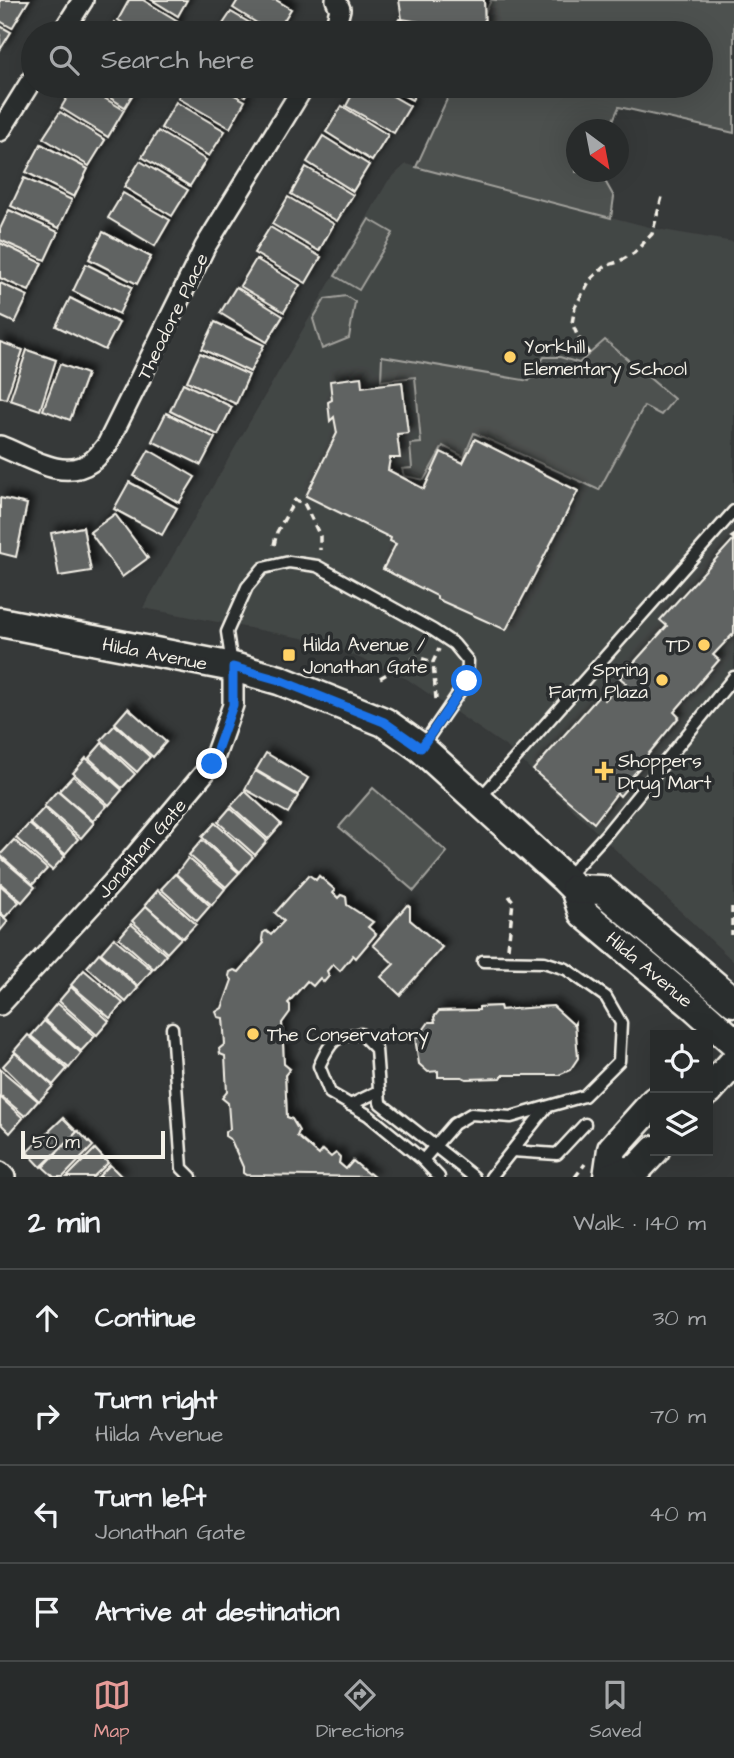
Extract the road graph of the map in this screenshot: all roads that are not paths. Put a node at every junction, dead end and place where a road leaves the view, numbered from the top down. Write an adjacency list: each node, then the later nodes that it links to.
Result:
1 (83, 0): 3 (street)
2 (336, 0): 4 (street)
3 (70, 21)
4 (337, 21)
5 (21, 97): 7 (street)
6 (297, 98): 8 (street, Theodore Place)
7 (0, 131)
8 (0, 446)
9 (734, 511): 14 (lane)
10 (0, 622): 11 (street, Hilda Avenue)
11 (233, 667): 13 (street, Hilda Avenue); 13 (lane); 18 (street, Jonathan Gate)
12 (734, 677): 15 (lane)
13 (421, 748): 14 (street, Hilda Avenue)
14 (478, 800): 15 (street, Hilda Avenue)
15 (570, 884): 17 (street, Hilda Avenue); 20 (street, Hilda Avenue)
16 (483, 961): 26 (lane)
17 (734, 1002)
18 (0, 1005)
19 (172, 1028): 34 (lane)
20 (723, 1030)
21 (734, 1062): 22 (street)
22 (713, 1085)
23 (379, 1091): 24 (lane); 24 (lane); 28 (lane)
24 (350, 1105): 31 (lane)
25 (650, 1107): 38 (street)
26 (546, 1108): 28 (lane); 29 (lane)
27 (585, 1124): 29 (lane)
28 (435, 1146): 31 (lane); 36 (lane)
29 (512, 1151): 37 (lane)
30 (650, 1155): 38 (street)
31 (423, 1160): 35 (lane)
32 (0, 1172): 33 (street)
33 (5, 1177)
34 (191, 1177)
35 (439, 1177)
36 (474, 1177)
37 (491, 1177)
38 (610, 1177)

